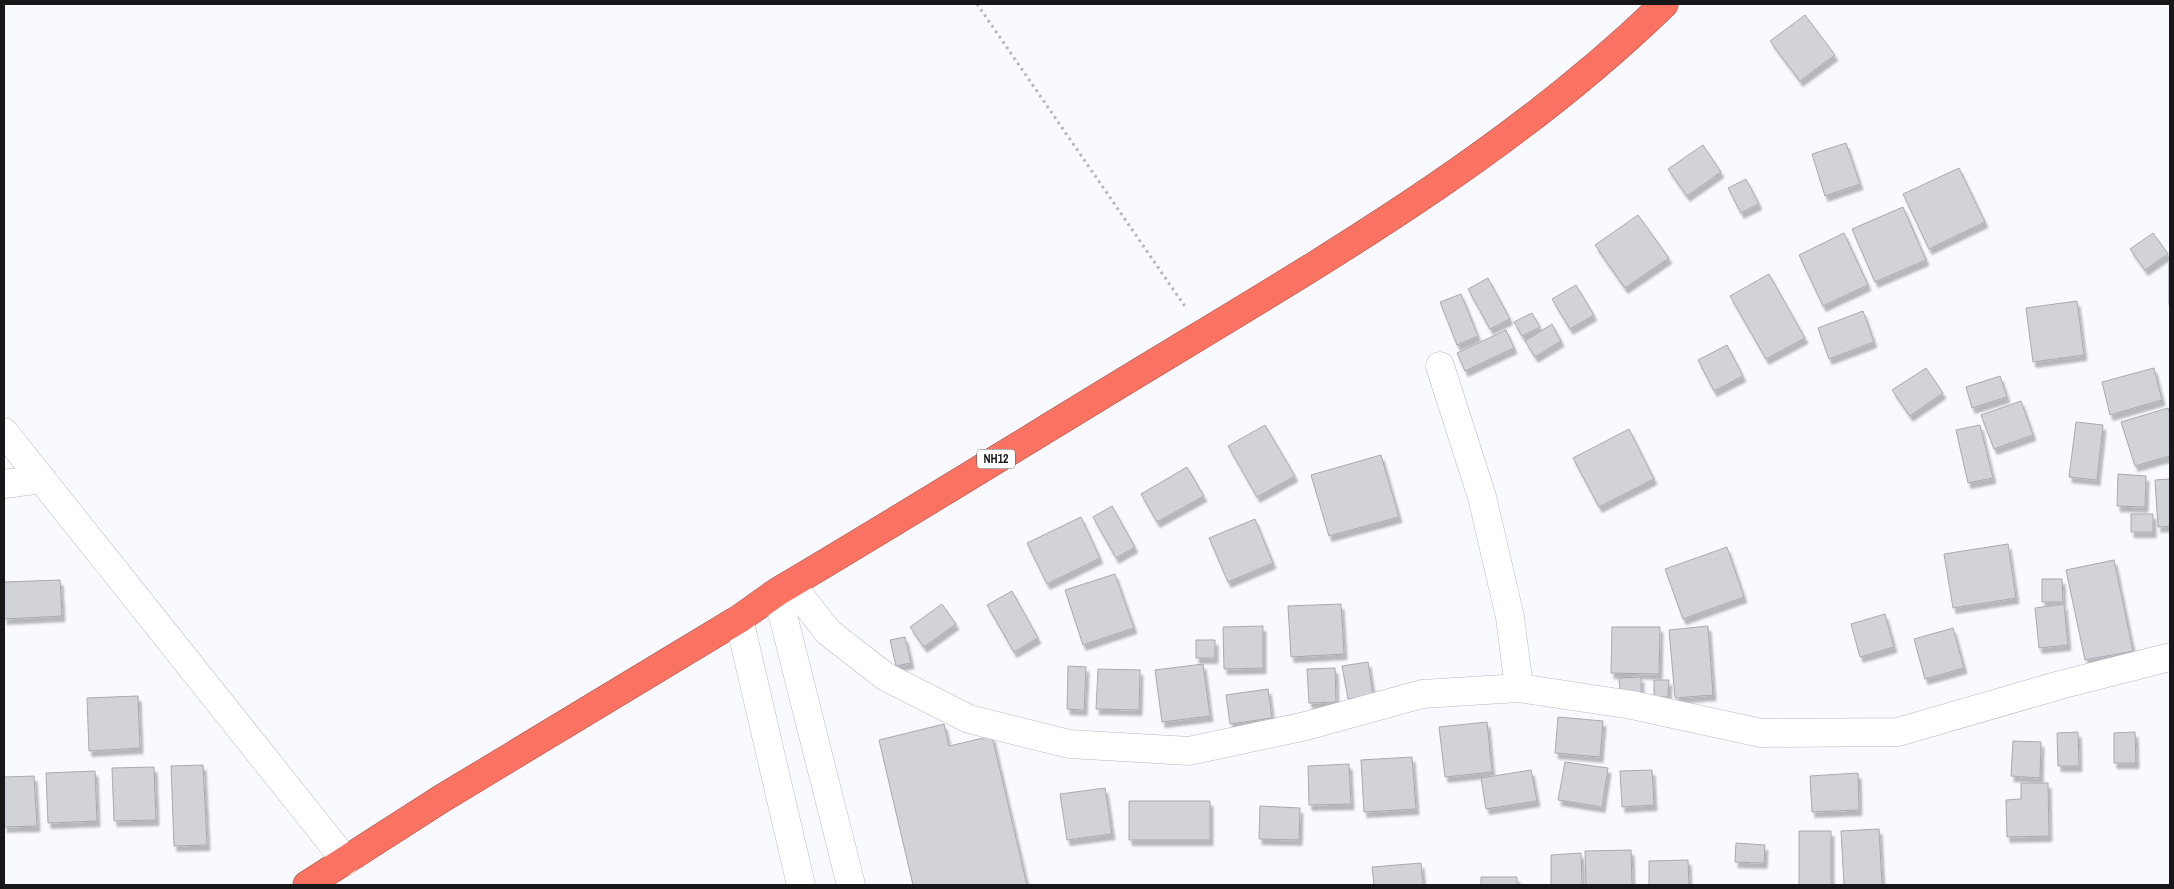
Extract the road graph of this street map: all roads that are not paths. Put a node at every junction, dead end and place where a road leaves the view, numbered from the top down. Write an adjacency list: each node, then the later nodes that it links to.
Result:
1 (1664, 4): 6 (highway, NH12)
2 (1440, 366): 9 (street)
3 (4, 432): 4 (street)
4 (42, 479): 5 (street); 10 (street)
5 (4, 484)
6 (784, 588): 7 (highway, NH12); 9 (street); 13 (street)
7 (739, 618): 10 (highway, NH12); 12 (street)
8 (2170, 657): 9 (street)
9 (1519, 688)
10 (346, 861): 11 (highway, NH12)
11 (307, 885)
12 (801, 885)
13 (851, 885)

